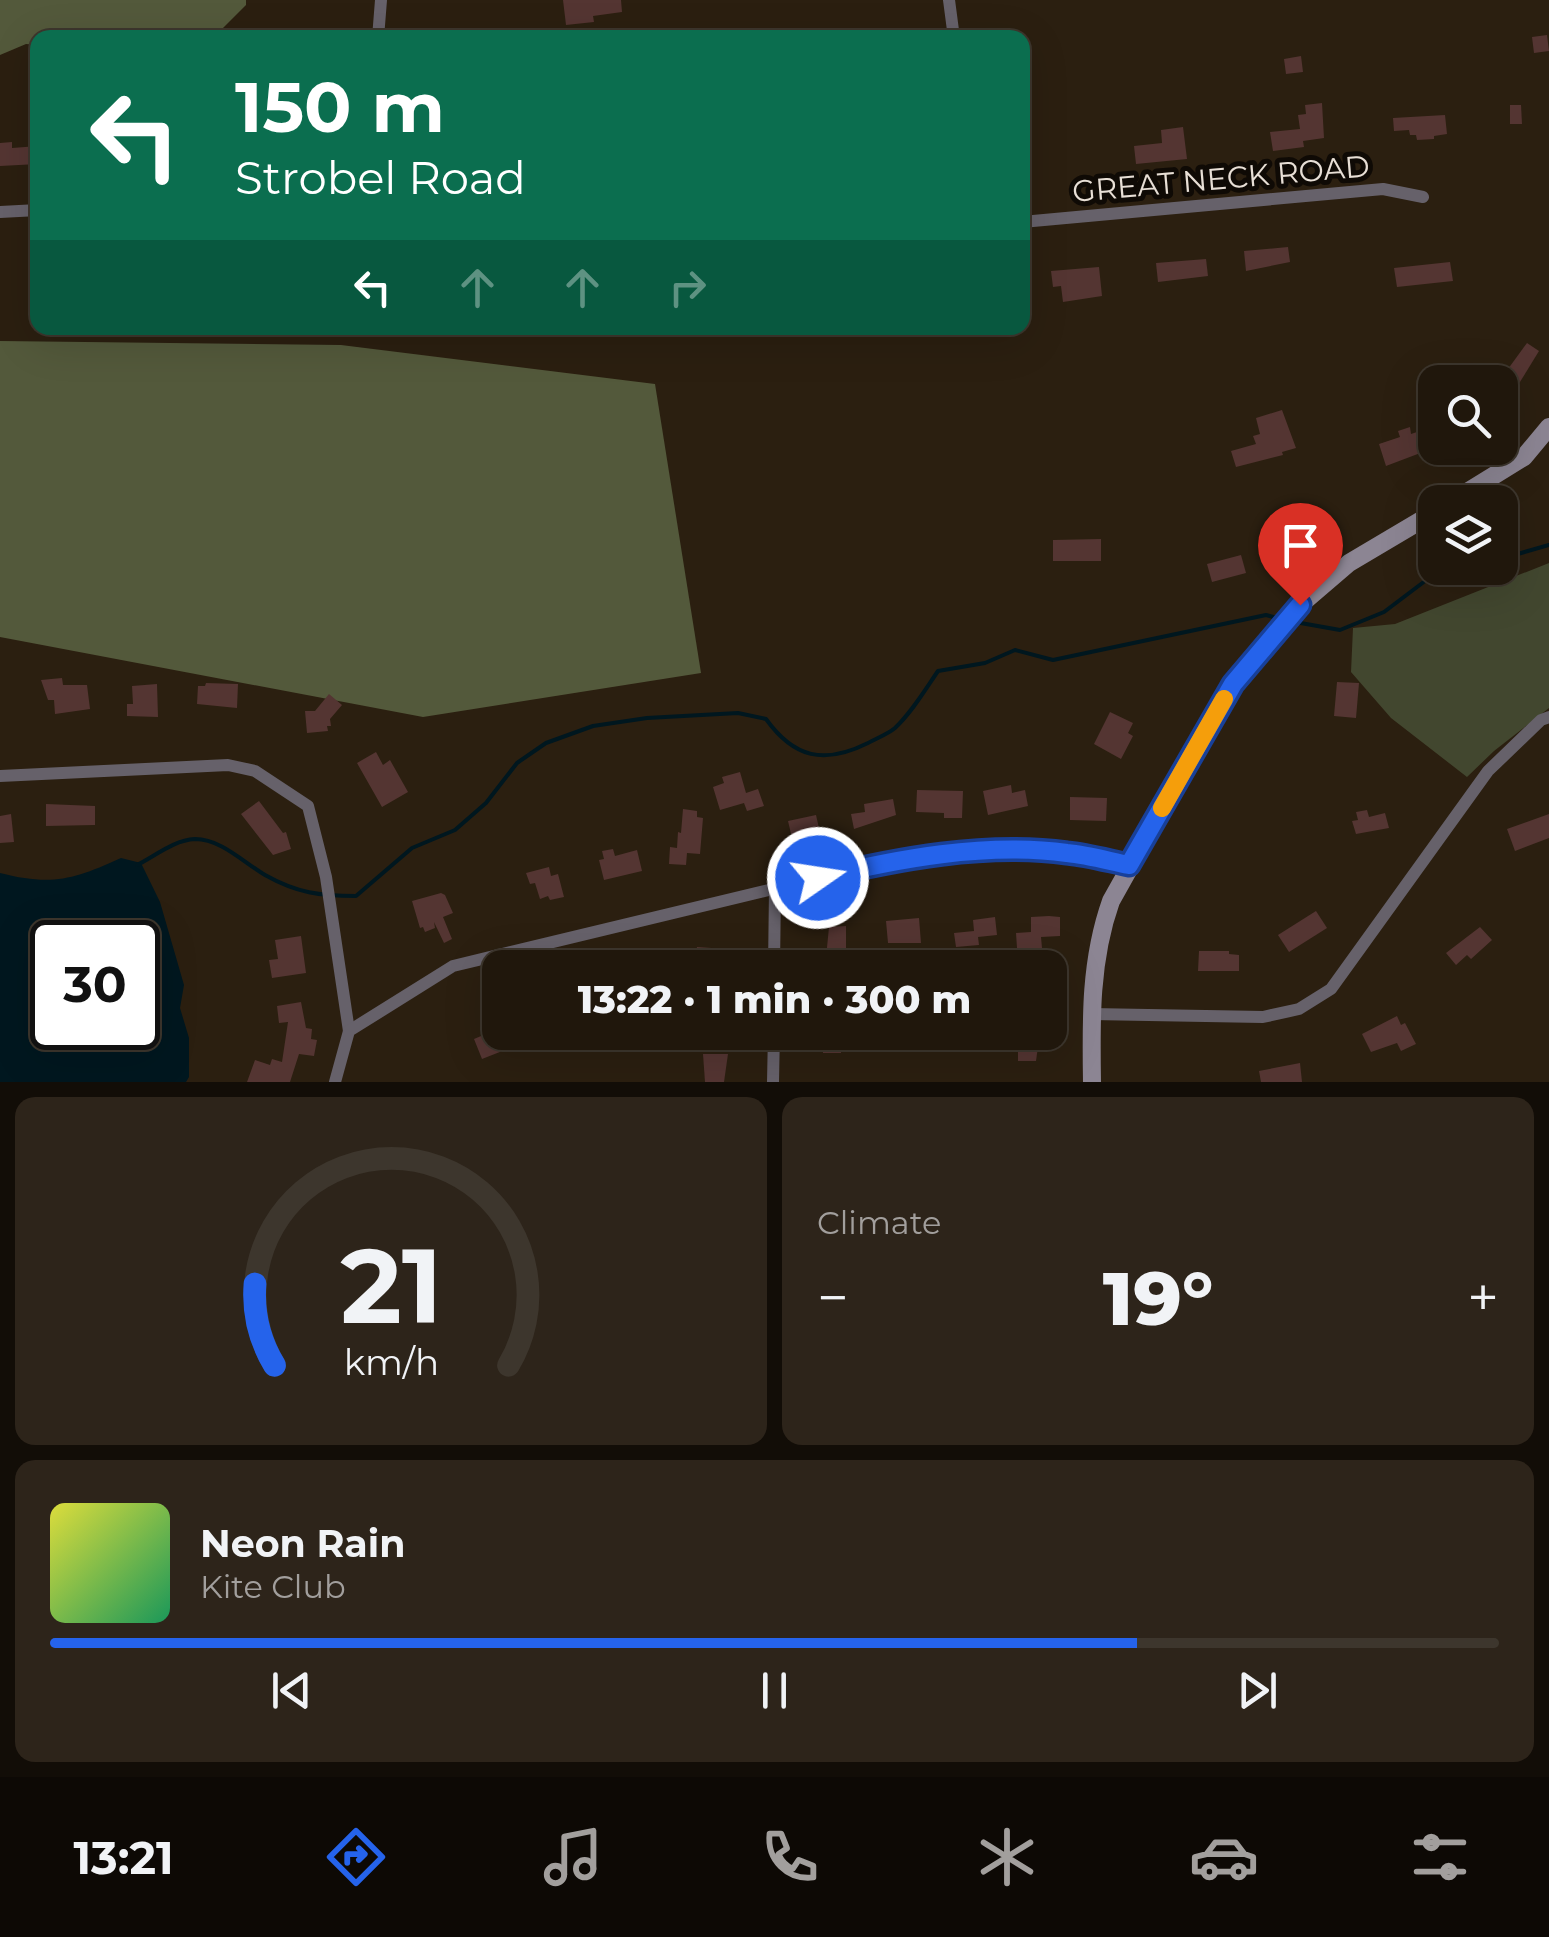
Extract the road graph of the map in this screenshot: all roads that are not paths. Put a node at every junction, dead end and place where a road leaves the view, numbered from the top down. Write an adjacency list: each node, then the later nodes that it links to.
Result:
1 (381, 0): 3 (street)
2 (950, 0): 4 (street)
3 (379, 30)
4 (953, 30)
5 (1423, 197): 8 (street, GREAT NECK ROAD)
6 (30, 210): 7 (street)
7 (0, 212)
8 (1030, 221)
9 (1549, 427): 10 (street)
10 (1479, 485)
11 (1418, 522): 14 (street)
12 (1549, 717): 17 (street)
13 (0, 776): 18 (street)
14 (1129, 865): 15 (street); 17 (street)
15 (774, 888): 16 (street); 18 (street)
16 (774, 950)
17 (1091, 1014): 22 (street)
18 (348, 1030): 20 (street)
19 (774, 1050): 21 (street)
20 (336, 1082)
21 (773, 1082)
22 (1092, 1082)

